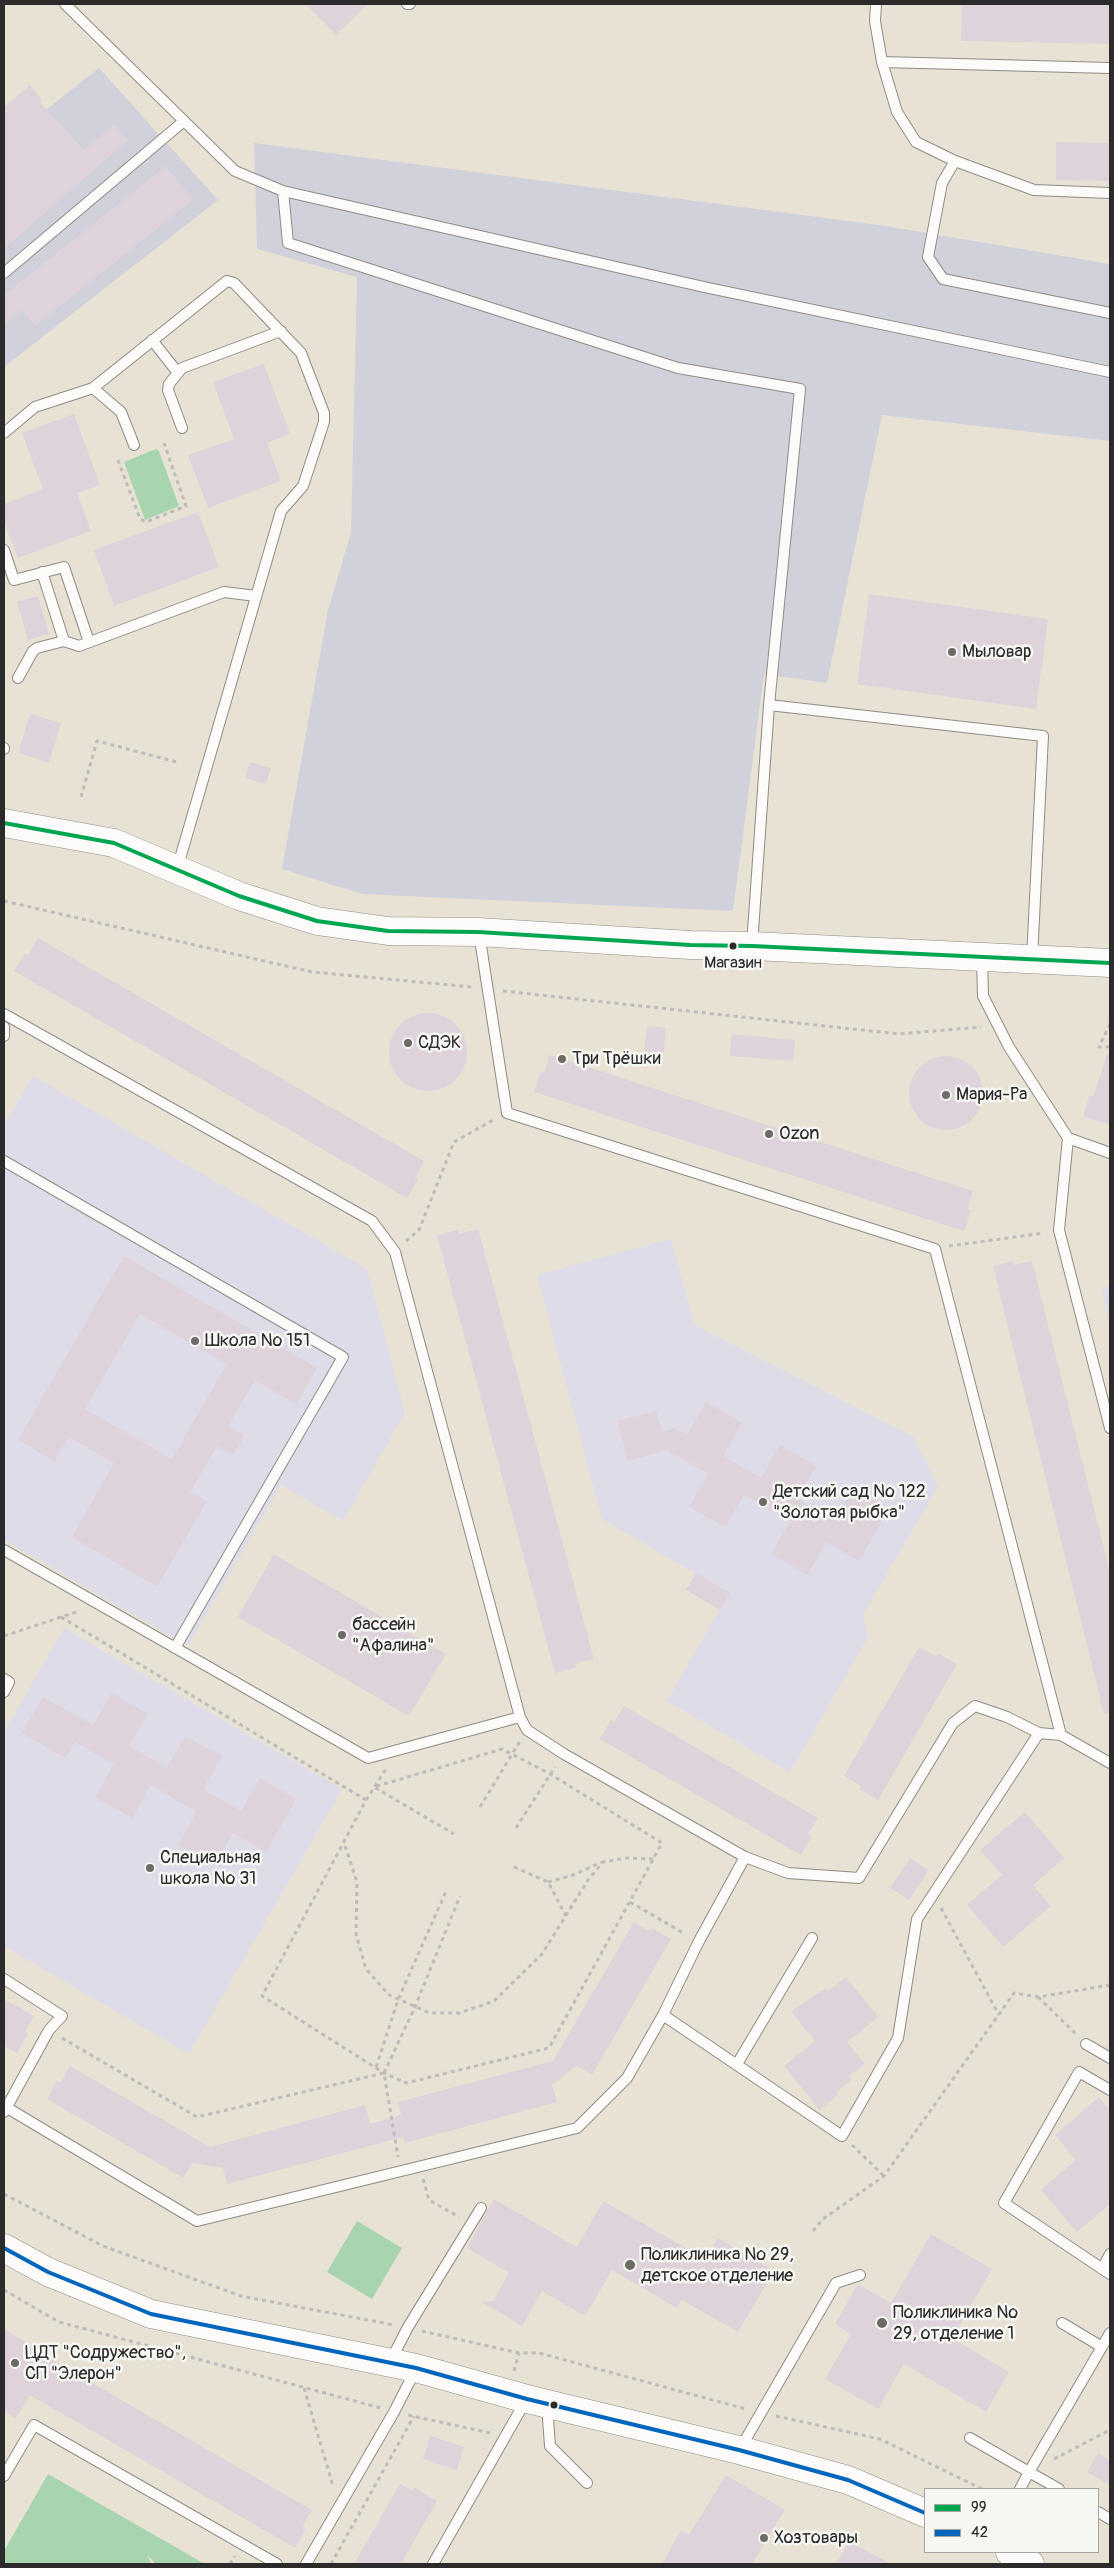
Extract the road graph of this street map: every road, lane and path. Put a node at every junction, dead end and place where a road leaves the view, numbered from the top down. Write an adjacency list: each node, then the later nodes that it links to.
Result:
1 (65, 4): 5 (lane)
2 (876, 4): 3 (lane)
3 (882, 62): 4 (lane); 6 (lane)
4 (1110, 68)
5 (184, 121): 7 (lane); 9 (lane)
6 (955, 161): 8 (lane); 10 (lane)
7 (283, 190): 13 (lane); 27 (lane)
8 (1110, 193)
9 (4, 272)
10 (1110, 313)
11 (280, 331): 12 (lane); 14 (lane); 23 (lane)
12 (152, 340): 14 (lane); 15 (lane)
13 (1110, 372)
14 (178, 373): 16 (lane)
15 (92, 388): 17 (lane); 19 (lane)
16 (182, 428)
17 (4, 433)
18 (164, 443): 20 (path)
19 (134, 445)
20 (118, 460)
21 (4, 550): 22 (lane)
22 (42, 572): 24 (lane); 25 (lane)
23 (256, 596): 25 (lane); 31 (lane)
24 (64, 641): 25 (lane); 26 (lane)
25 (90, 642)
26 (18, 678)
27 (769, 705): 33 (lane); 35 (lane)
28 (176, 762): 29 (path)
29 (81, 797)
30 (4, 822): 31 (main road)
31 (177, 870): 32 (main road)
32 (478, 932): 33 (main road); 42 (lane)
33 (752, 946): 34 (main road)
34 (982, 958): 35 (main road); 43 (lane)
35 (1032, 960): 36 (main road)
36 (1110, 963)
37 (4, 1014): 48 (lane)
38 (1110, 1024): 41 (path)
39 (4, 1027): 40 (lane)
40 (4, 1036)
41 (1110, 1047)
42 (507, 1113): 47 (lane); 48 (path)
43 (1068, 1138): 44 (lane); 46 (lane)
44 (1110, 1153)
45 (4, 1161): 54 (lane)
46 (1059, 1230): 47 (path); 49 (lane)
47 (935, 1248): 60 (lane)
48 (394, 1252): 57 (lane)
49 (1110, 1428)
50 (4, 1550): 51 (lane)
51 (98, 1604): 52 (path); 54 (lane)
52 (61, 1617): 53 (path); 67 (path)
53 (4, 1636)
54 (175, 1648): 61 (lane)
55 (4, 1679): 56 (lane)
56 (4, 1692)
57 (520, 1717): 58 (lane); 61 (lane)
58 (527, 1730): 62 (path); 63 (lane)
59 (1039, 1733): 60 (lane); 72 (lane); 78 (lane)
60 (1061, 1735): 64 (lane)
61 (400, 1750): 66 (path)
62 (512, 1753): 65 (path); 66 (path); 68 (path)
63 (564, 1754): 65 (path); 72 (lane)
64 (1110, 1763)
65 (550, 1774): 69 (path); 73 (path)
66 (374, 1787): 67 (path); 70 (path)
67 (366, 1800): 71 (path)
68 (480, 1807)
69 (516, 1828)
70 (454, 1834)
71 (344, 1845): 87 (path); 95 (path)
72 (745, 1857): 83 (lane)
73 (652, 1859): 74 (path); 80 (path)
74 (603, 1862): 76 (path); 81 (path)
75 (514, 1867): 76 (path)
76 (548, 1882): 81 (path)
77 (447, 1889): 87 (path)
78 (934, 1893): 90 (path); 99 (lane)
79 (460, 1896): 88 (path)
80 (630, 1902): 83 (path); 96 (path)
81 (566, 1916): 88 (path)
82 (812, 1938): 94 (lane)
83 (699, 1942): 89 (lane)
84 (4, 1979): 91 (lane)
85 (1110, 1985): 86 (path)
86 (1038, 1997): 90 (path); 92 (path)
87 (398, 2000): 88 (path); 95 (path)
88 (415, 2007): 96 (path)
89 (663, 2015): 94 (lane); 100 (lane)
90 (999, 2015): 102 (path)
91 (49, 2030): 96 (path); 98 (lane)
92 (1086, 2044): 93 (lane)
93 (1110, 2058)
94 (738, 2064): 99 (lane)
95 (376, 2067): 96 (path)
96 (384, 2073): 101 (path)
97 (1110, 2090): 109 (lane)
98 (5, 2109): 101 (lane)
99 (842, 2136): 102 (path)
100 (419, 2167): 101 (lane); 105 (path)
101 (400, 2170)
102 (884, 2176): 106 (path)
103 (4, 2194): 113 (path)
104 (481, 2208): 105 (lane)
105 (471, 2224): 113 (lane)
106 (813, 2231)
107 (4, 2248): 116 (main road)
108 (1110, 2254): 109 (lane)
109 (1106, 2272)
110 (860, 2275): 121 (lane)
111 (4, 2290): 118 (path)
112 (1062, 2323): 115 (lane)
113 (408, 2327): 116 (lane); 121 (path)
114 (1110, 2333): 115 (lane)
115 (1102, 2347): 127 (lane)
116 (390, 2362): 117 (main road)
117 (416, 2368): 119 (main road); 120 (lane)
118 (304, 2388): 120 (path); 133 (path)
119 (537, 2401): 124 (lane); 126 (main road); 129 (lane)
120 (394, 2412): 122 (path); 133 (lane)
121 (761, 2412): 126 (lane); 130 (path)
122 (414, 2416): 124 (path); 140 (path)
123 (1110, 2430): 127 (path)
124 (506, 2436): 141 (lane)
125 (970, 2438): 127 (lane)
126 (739, 2450): 134 (main road)
127 (1030, 2472): 131 (lane); 132 (lane)
128 (4, 2476): 138 (lane)
129 (587, 2484)
130 (980, 2488)
131 (1021, 2488)
132 (1056, 2488)
133 (339, 2506): 139 (lane)
134 (924, 2513)
135 (1099, 2513): 136 (lane)
136 (1110, 2519)
137 (1012, 2553): 142 (main road)
138 (277, 2564)
139 (306, 2564)
140 (331, 2564)
141 (433, 2564)
142 (1030, 2564)

